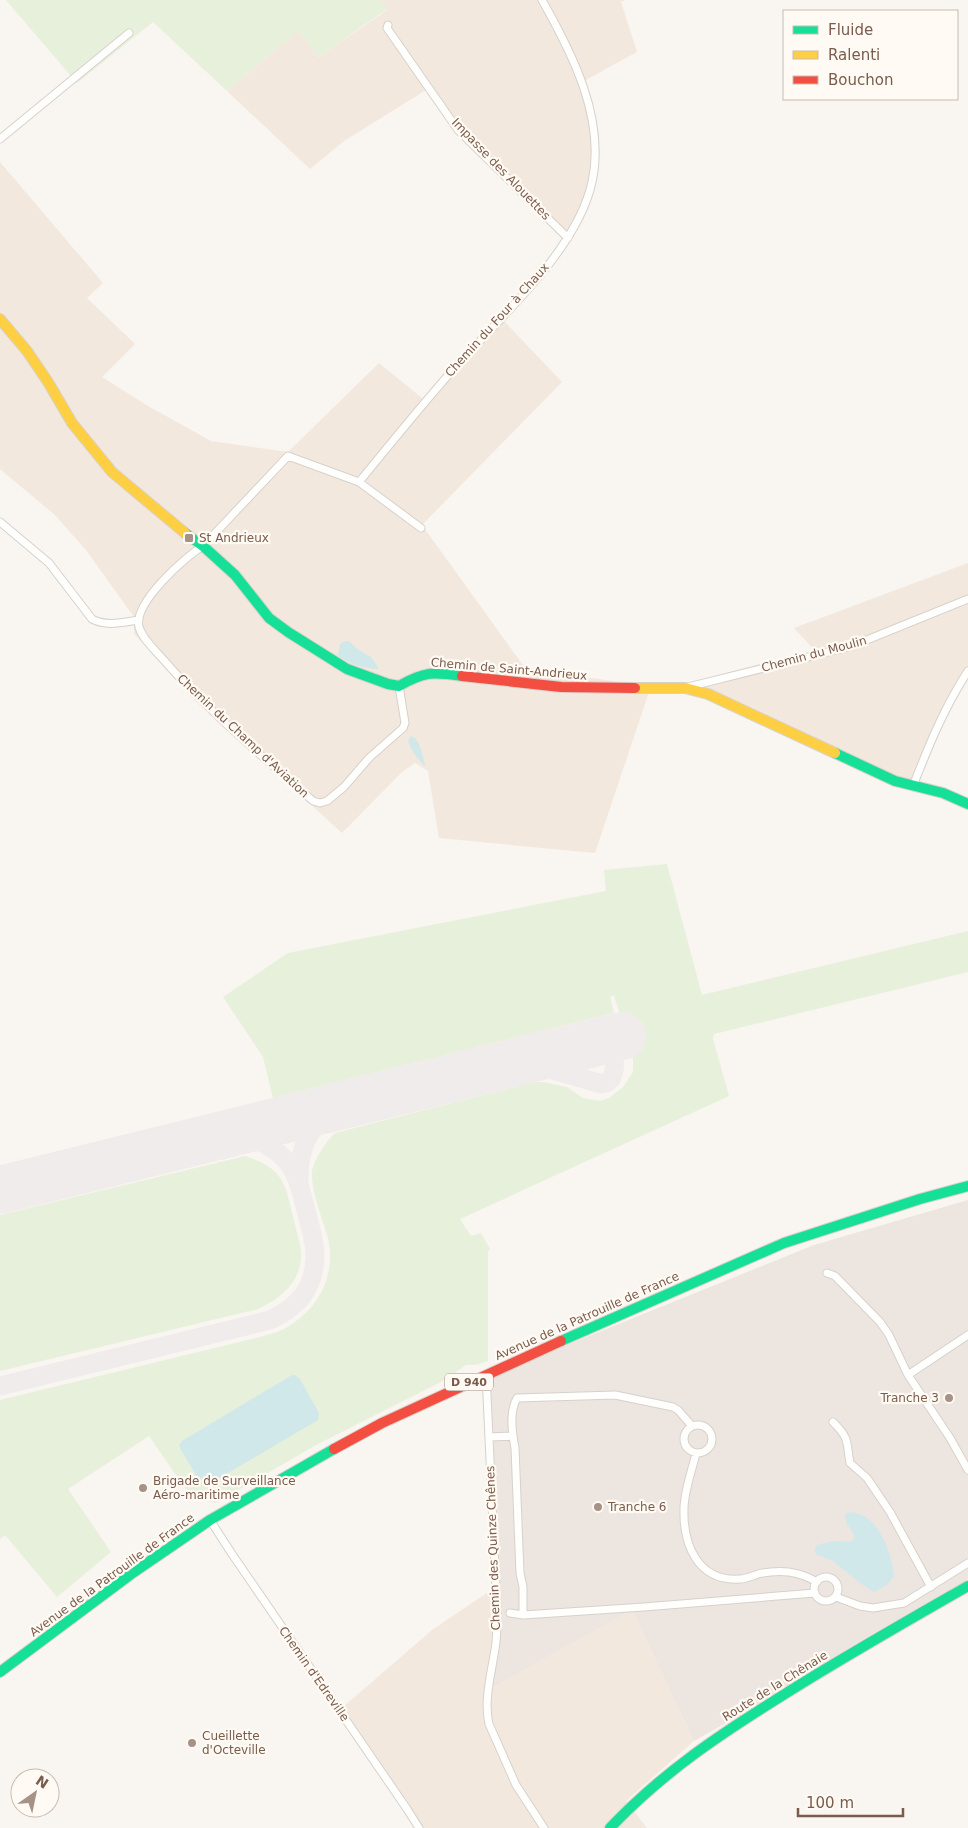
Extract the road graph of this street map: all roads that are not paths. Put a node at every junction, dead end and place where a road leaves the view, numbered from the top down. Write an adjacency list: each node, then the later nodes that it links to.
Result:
1 (542, 0): 5 (street, Chemin du Four à Chaux)
2 (388, 24): 5 (street, Impasse des Alouettes)
3 (129, 33): 4 (street)
4 (0, 139)
5 (568, 238): 7 (street, Chemin du Four à Chaux)
6 (0, 320): 10 (street)
7 (359, 482): 9 (street); 10 (street)
8 (0, 522): 12 (street)
9 (421, 528)
10 (203, 546): 12 (street); 14 (street)
11 (968, 599): 15 (street, Chemin du Moulin)
12 (138, 620): 14 (street, Chemin du Champ d'Aviation)
13 (968, 671): 16 (street)
14 (399, 686): 15 (street, Chemin de Saint-Andrieux)
15 (685, 688): 16 (street, Chemin de Saint-Andrieux)
16 (913, 786): 17 (street, Chemin de Saint-Andrieux)
17 (968, 804)
18 (968, 1186): 21 (street, Avenue de la Patrouille de France / D 940)
19 (827, 1273): 22 (street)
20 (968, 1335): 22 (street)
21 (486, 1374): 26 (street, Chemin des Quinze Chênes); 29 (street, Avenue de la Patrouille de France / D 940)
22 (908, 1376): 28 (street)
23 (833, 1422): 33 (street)
24 (692, 1426): 25 (street); 27 (street); 27 (street)
25 (513, 1436): 26 (street); 37 (street)
26 (489, 1437): 40 (street, Chemin des Quinze Chênes)
27 (696, 1453): 31 (street)
28 (968, 1470)
29 (210, 1520): 38 (street, Avenue de la Patrouille de France / D 940); 39 (street, Chemin d'Edreville)
30 (968, 1563): 33 (street)
31 (817, 1582): 34 (street); 35 (street)
32 (968, 1586): 41 (street, Route de la Chênaie)
33 (930, 1587): 35 (street)
34 (815, 1593): 35 (street); 37 (street)
35 (836, 1597)
36 (510, 1613): 37 (street)
37 (523, 1615)
38 (0, 1672)
39 (419, 1828)
40 (544, 1828)
41 (610, 1828)

